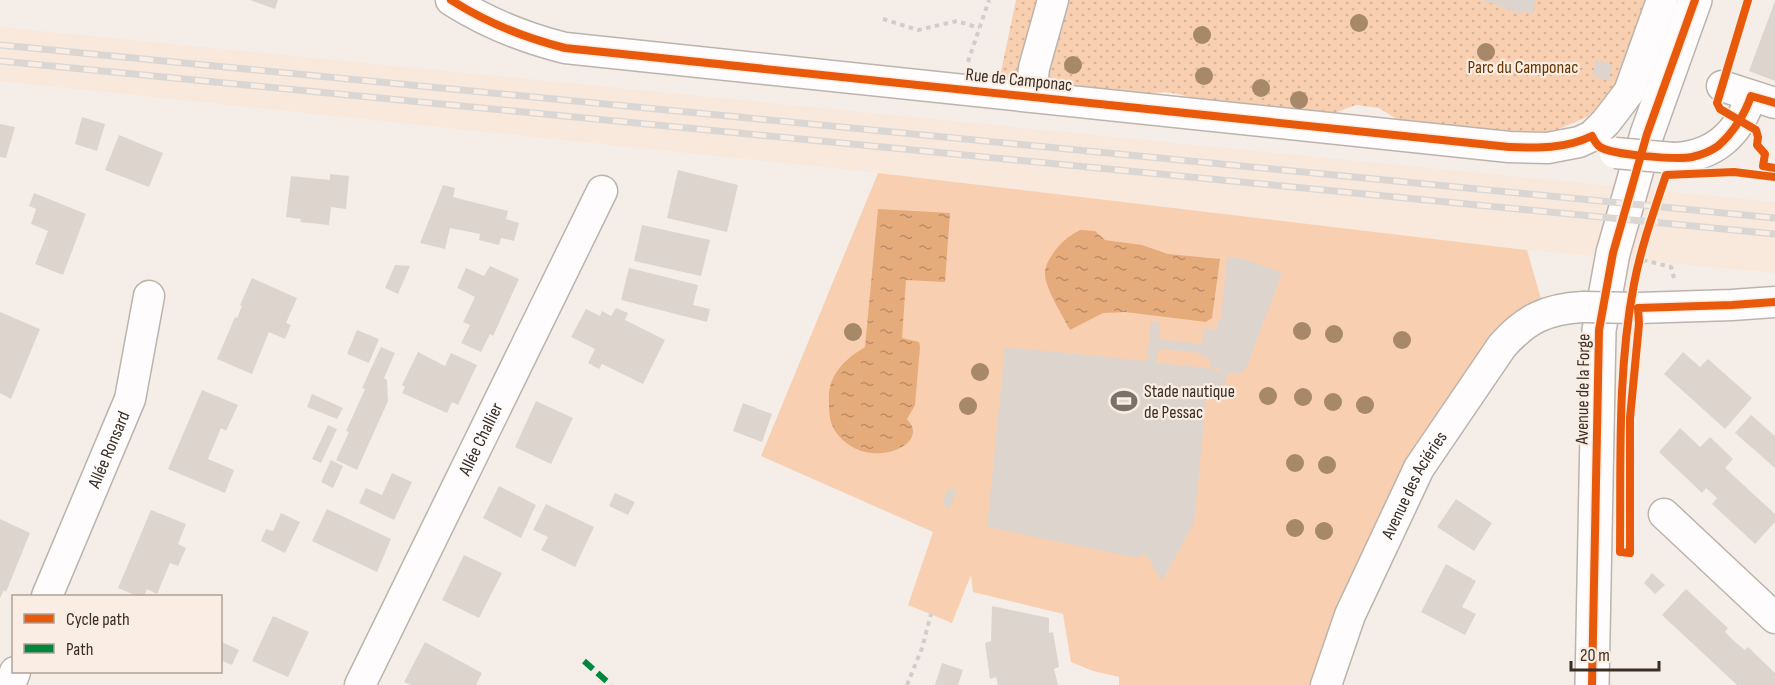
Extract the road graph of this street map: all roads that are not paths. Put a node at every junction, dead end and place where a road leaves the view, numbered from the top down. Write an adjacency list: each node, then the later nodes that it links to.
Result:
1 (451, 0): 6 (street, Rue de Camponac)
2 (1053, 0): 6 (street)
3 (1662, 0): 8 (street)
4 (1695, 0): 17 (main road, Avenue de la Forge)
5 (1722, 86): 7 (street)
6 (1031, 96): 8 (street, Rue de Camponac)
7 (1763, 99): 8 (street, bridge)
8 (1603, 144)
9 (602, 191): 15 (street, Allée Challier)
10 (150, 296): 13 (street, Allée Ronsard)
11 (1775, 302): 16 (street, Avenue des Aciéries, bridge)
12 (1664, 514): 14 (street)
13 (48, 595)
14 (1775, 618)
15 (360, 685)
16 (1326, 685)
17 (1592, 685)

